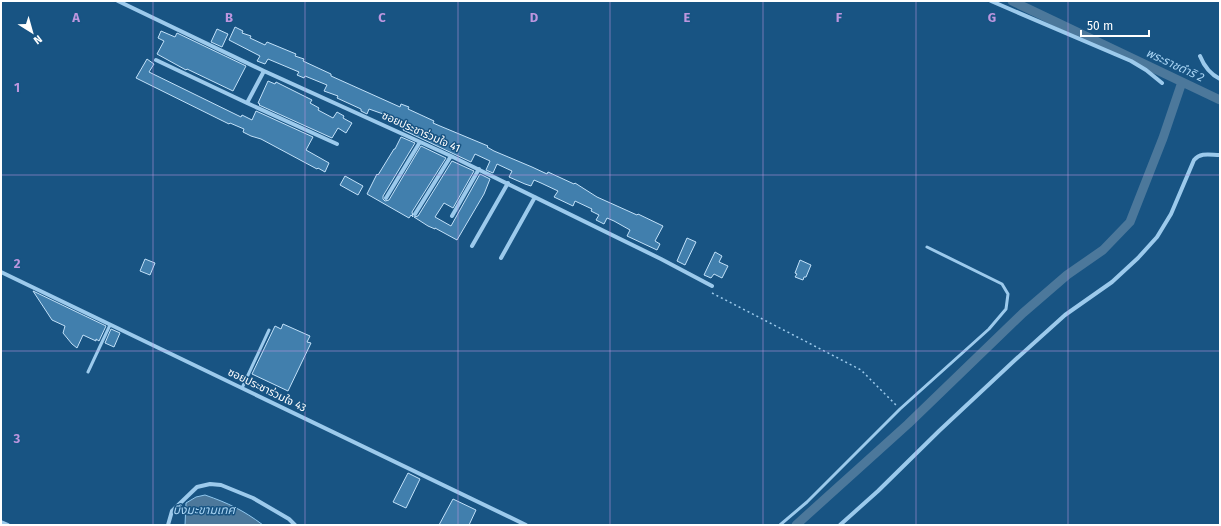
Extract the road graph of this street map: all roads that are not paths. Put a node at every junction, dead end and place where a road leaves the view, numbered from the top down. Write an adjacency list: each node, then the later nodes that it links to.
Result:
1 (118, 1): 5 (street, ซอยประชาร่วมใจ 41)
2 (991, 1): 7 (street)
3 (1200, 56): 6 (street)
4 (156, 60): 8 (street)
5 (264, 71): 8 (street); 9 (street, ซอยประชาร่วมใจ 41)
6 (1220, 79)
7 (1162, 83)
8 (247, 103): 10 (street)
9 (420, 142): 11 (street, ซอยประชาร่วมใจ 41); 16 (street)
10 (337, 144)
11 (452, 156): 13 (street, ซอยประชาร่วมใจ 41); 17 (street)
12 (1220, 156): 34 (street)
13 (479, 169): 14 (street, ซอยประชาร่วมใจ 41); 18 (street)
14 (508, 184): 15 (street, ซอยประชาร่วมใจ 41); 19 (street)
15 (535, 197): 21 (street); 23 (street, ซอยประชาร่วมใจ 41)
16 (386, 198)
17 (415, 214)
18 (452, 216)
19 (472, 246)
20 (927, 247): 33 (lane)
21 (501, 258)
22 (1, 272): 24 (street, ซอยประชาร่วมใจ 43)
23 (712, 286)
24 (110, 325): 26 (lane); 27 (street, ซอยประชาร่วมใจ 43)
25 (269, 330): 27 (lane)
26 (88, 372)
27 (242, 388): 32 (street, ซอยประชาร่วมใจ 43)
28 (1, 522): 29 (street)
29 (8, 525)
30 (168, 525): 31 (street)
31 (294, 525)
32 (526, 525)
33 (780, 525)
34 (840, 525)

